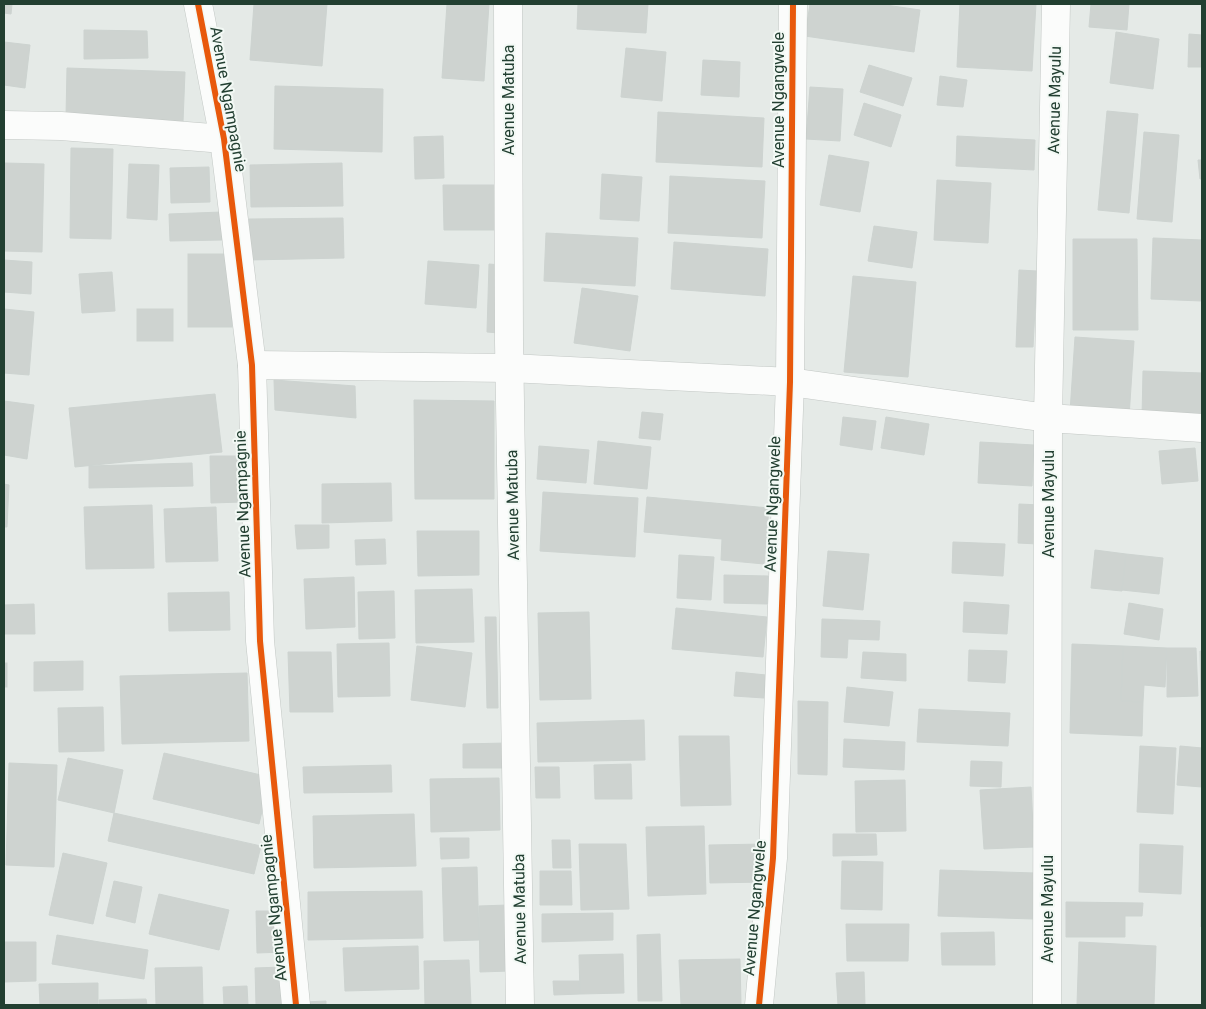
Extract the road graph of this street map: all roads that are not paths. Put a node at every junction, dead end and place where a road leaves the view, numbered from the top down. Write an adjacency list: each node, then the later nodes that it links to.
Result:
1 (198, 4): 6 (street, Avenue Ngampagnie)
2 (508, 4): 8 (street, Avenue Matuba)
3 (793, 4): 9 (street, Avenue Ngangwele)
4 (1056, 4): 10 (street, Avenue Mayulu)
5 (4, 125): 6 (street)
6 (224, 139): 7 (street, Avenue Ngampagnie)
7 (252, 365): 8 (street); 12 (street, Avenue Ngampagnie)
8 (510, 368): 9 (street); 13 (street, Avenue Matuba)
9 (790, 382): 10 (street); 14 (street, Avenue Ngangwele)
10 (1048, 418): 11 (street); 15 (street, Avenue Mayulu)
11 (1202, 428)
12 (296, 1005)
13 (520, 1005)
14 (759, 1005)
15 (1047, 1005)

